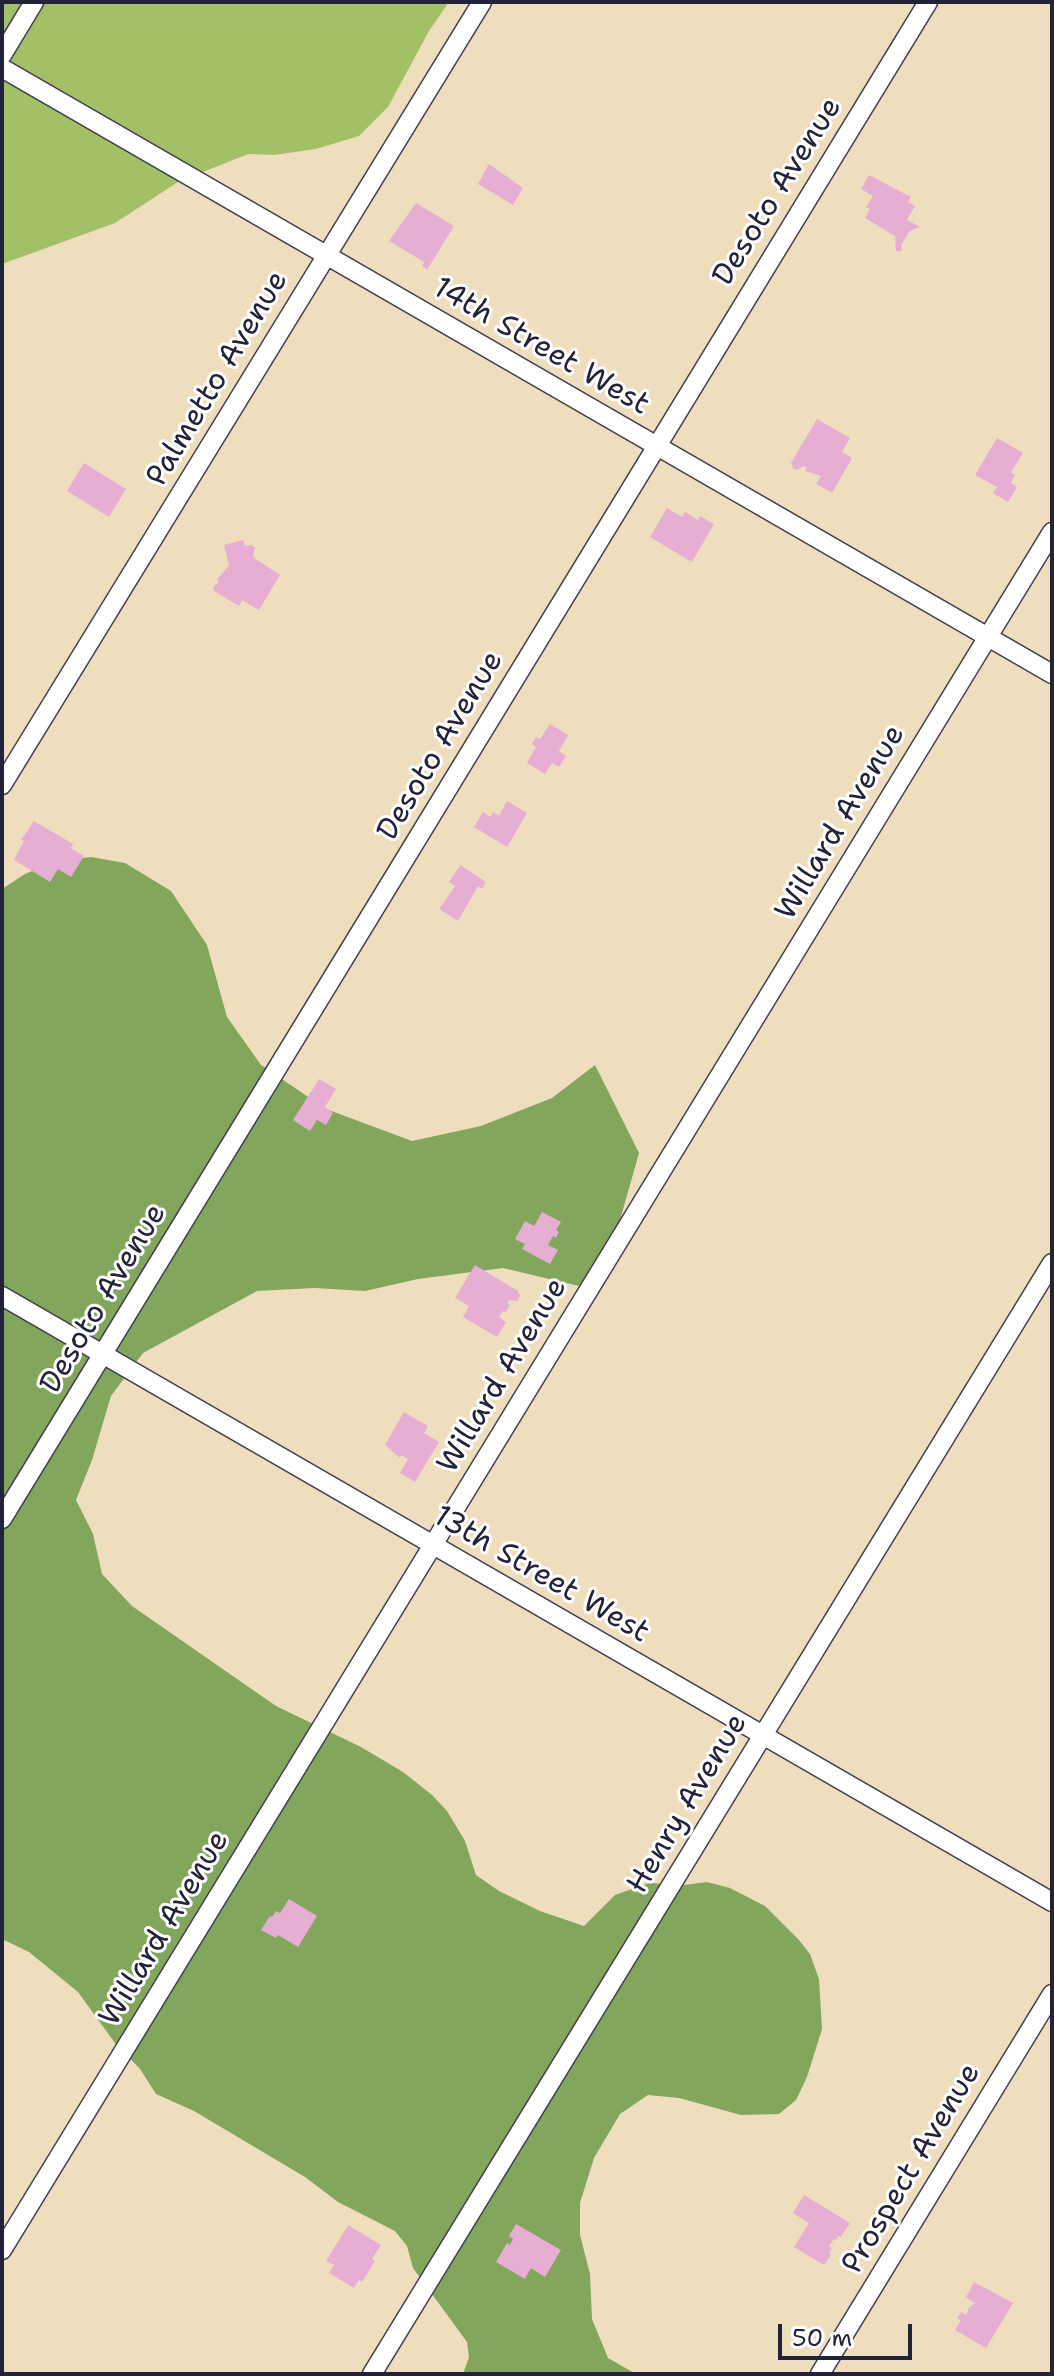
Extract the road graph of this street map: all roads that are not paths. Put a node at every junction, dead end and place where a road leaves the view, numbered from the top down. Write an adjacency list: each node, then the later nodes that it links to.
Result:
1 (34, 2): 4 (street)
2 (482, 2): 6 (street, Palmetto Avenue)
3 (928, 2): 7 (street, Desoto Avenue)
4 (2, 55)
5 (2, 68): 6 (street, 14th Street West)
6 (327, 255): 7 (street, 14th Street West); 11 (street, Palmetto Avenue)
7 (657, 446): 9 (street, 14th Street West); 14 (street, Desoto Avenue)
8 (1052, 532): 9 (street, Willard Avenue)
9 (988, 638): 10 (street, 14th Street West); 16 (street, Willard Avenue)
10 (1052, 674)
11 (2, 785)
12 (1052, 1263): 17 (street, Henry Avenue)
13 (2, 1296): 14 (street, 13th Street West)
14 (103, 1354): 15 (street, Desoto Avenue); 16 (street, 13th Street West)
15 (2, 1519)
16 (432, 1544): 17 (street, 13th Street West); 20 (street, Willard Avenue)
17 (762, 1735): 18 (street, 13th Street West); 21 (street, Henry Avenue)
18 (1052, 1902)
19 (1052, 1994): 22 (street, Prospect Avenue)
20 (2, 2250)
21 (372, 2374)
22 (820, 2374)

